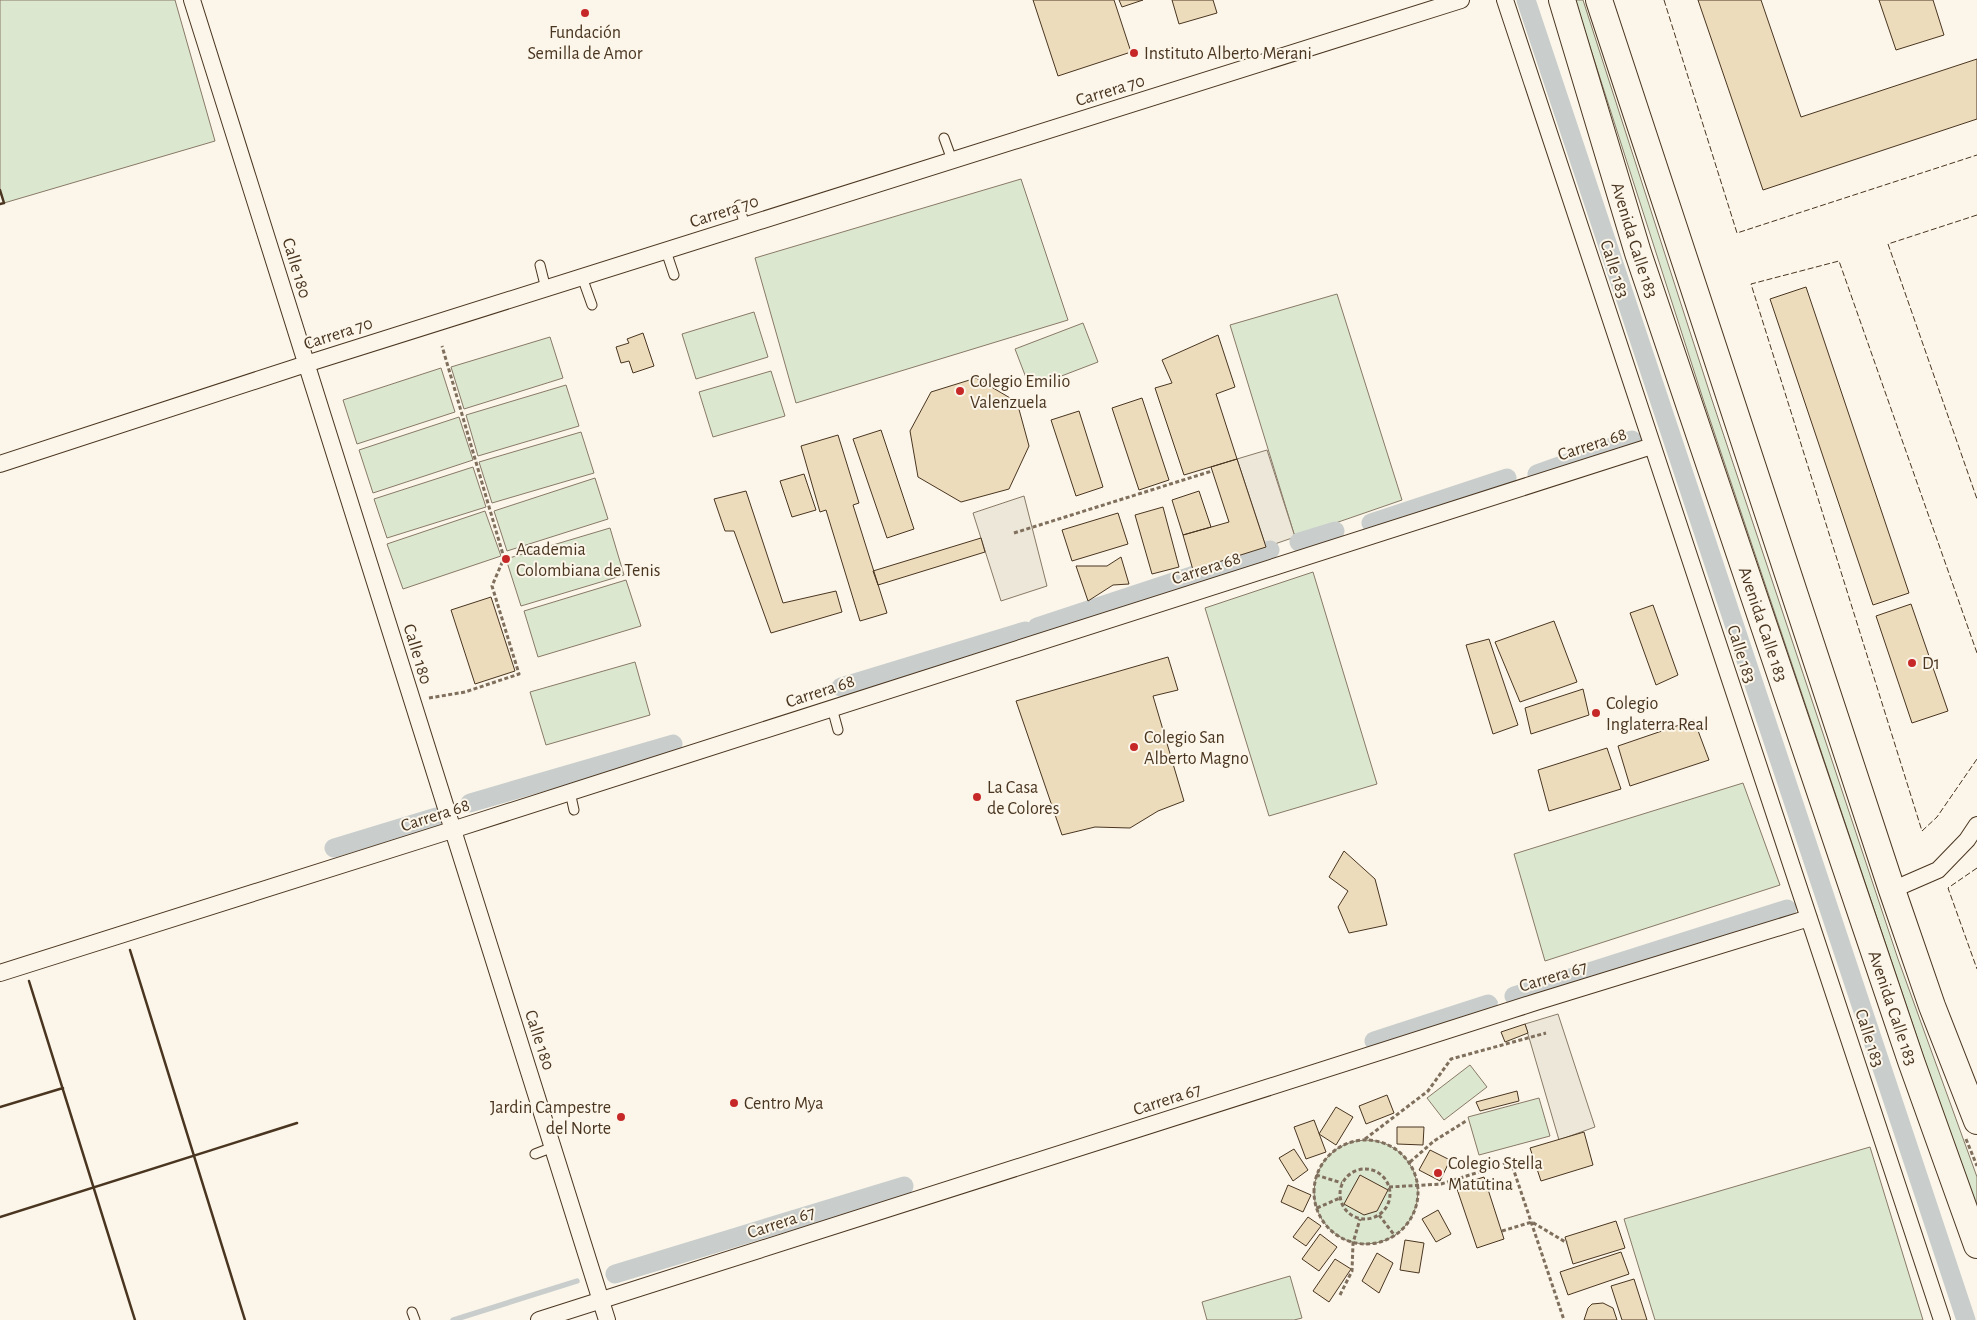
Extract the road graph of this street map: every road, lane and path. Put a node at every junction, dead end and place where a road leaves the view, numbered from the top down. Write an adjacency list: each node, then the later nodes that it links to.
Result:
1 (192, 0): 17 (street, Calle 180)
2 (1461, 0): 7 (street, Carrera 70)
3 (1505, 0): 18 (street, Calle 183)
4 (1562, 0): 52 (main road, Avenida Calle 183)
5 (1599, 0): 29 (main road)
6 (944, 138): 7 (lane)
7 (952, 160): 9 (street, Carrera 70)
8 (739, 205): 9 (lane)
9 (745, 226): 10 (street, Carrera 70)
10 (666, 250): 12 (lane); 13 (street, Carrera 70)
11 (540, 264): 14 (lane)
12 (674, 275)
13 (582, 277): 14 (street, Carrera 70); 15 (lane)
14 (546, 289): 17 (street, Carrera 70)
15 (592, 305)
16 (442, 346): 22 (path)
17 (306, 364): 19 (street, Carrera 70); 22 (street, Calle 180)
18 (1652, 446): 23 (street, Carrera 68); 30 (street, Calle 183)
19 (0, 464)
20 (1212, 471): 21 (path)
21 (1014, 533)
22 (412, 701): 28 (street, Calle 180)
23 (832, 708): 24 (lane); 25 (street, Carrera 68)
24 (838, 730)
25 (570, 792): 26 (lane); 28 (street, Carrera 68)
26 (574, 810)
27 (1977, 824): 29 (street)
28 (452, 830): 31 (street, Carrera 68); 36 (street, Calle 180)
29 (1892, 890): 34 (main road)
30 (1809, 918): 54 (street, Carrera 67); 58 (street, Calle 183)
31 (0, 972)
32 (1546, 1033): 35 (path)
33 (1466, 1121): 38 (path)
34 (1977, 1121)
35 (1364, 1139): 38 (path); 39 (path)
36 (553, 1147): 37 (lane); 54 (street, Calle 180)
37 (535, 1154)
38 (1410, 1162): 41 (path)
39 (1316, 1176): 40 (path); 44 (path)
40 (1342, 1183): 42 (path); 43 (path)
41 (1418, 1185): 42 (path); 47 (path); 49 (path)
42 (1389, 1187): 45 (path)
43 (1340, 1198): 44 (path); 46 (path)
44 (1316, 1208): 50 (path)
45 (1379, 1214): 46 (path); 49 (path)
46 (1360, 1219): 50 (path)
47 (1532, 1222): 48 (path); 51 (path); 57 (path)
48 (1502, 1232)
49 (1395, 1236): 50 (path)
50 (1353, 1243): 53 (path)
51 (1567, 1243)
52 (1977, 1245)
53 (1340, 1295)
54 (601, 1300): 55 (street, Carrera 67); 56 (street, Calle 180)
55 (538, 1320)
56 (608, 1320)
57 (1564, 1320)
58 (1942, 1320)

